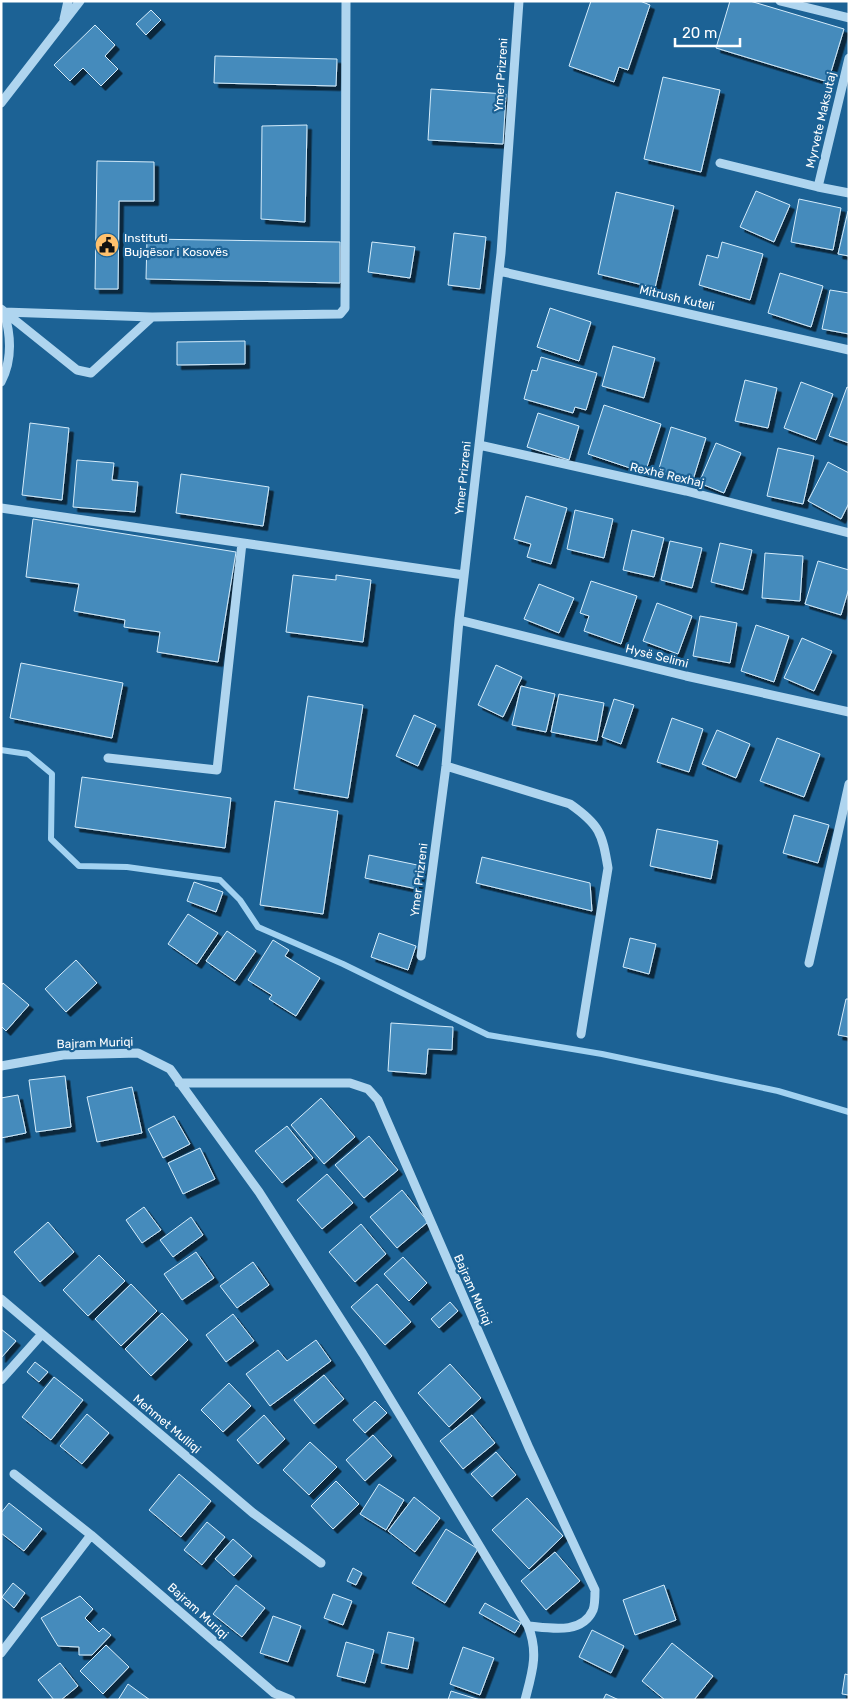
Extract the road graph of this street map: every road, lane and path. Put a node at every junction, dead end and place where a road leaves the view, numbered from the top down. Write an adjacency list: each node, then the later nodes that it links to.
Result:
1 (68, 1): 7 (street)
2 (80, 1): 7 (street)
3 (346, 1): 15 (street)
4 (520, 1): 13 (street, Ymer Prizreni)
5 (780, 1): 6 (street)
6 (849, 18)
7 (64, 22): 9 (street)
8 (849, 58): 11 (street, Myrvete Maksutaj)
9 (1, 103)
10 (720, 163): 11 (street, Myrvete Maksutaj)
11 (818, 187): 12 (street, Myrvete Maksutaj)
12 (849, 193)
13 (499, 271): 16 (street, Mitrush Kuteli); 18 (street, Ymer Prizreni)
14 (2, 310): 15 (street); 15 (street); 17 (street)
15 (152, 317)
16 (849, 350)
17 (1, 382)
18 (479, 445): 20 (street, Rexhë Rexhaj); 22 (street, Ymer Prizreni)
19 (1, 508): 21 (street)
20 (849, 534)
21 (242, 543): 22 (street); 25 (street)
22 (464, 575): 23 (street, Ymer Prizreni)
23 (459, 620): 24 (street, Hysë Selimi); 26 (street, Ymer Prizreni)
24 (849, 712)
25 (108, 758)
26 (446, 766): 28 (street, Ymer Prizreni); 30 (street)
27 (849, 784): 29 (street)
28 (421, 956)
29 (809, 962)
30 (581, 1034)
31 (1, 1066): 32 (street, Bajram Muriqi)
32 (179, 1083): 39 (street, Bajram Muriqi); 39 (street, Bajram Muriqi)
33 (1, 1299): 34 (street, Mehmet Mulliqi)
34 (42, 1334): 35 (street); 38 (street, Mehmet Mulliqi)
35 (1, 1380)
36 (14, 1474): 37 (street, Bajram Muriqi)
37 (91, 1535): 40 (street); 41 (street, Bajram Muriqi)
38 (321, 1564)
39 (528, 1626): 42 (street, Bajram Muriqi)
40 (1, 1653)
41 (291, 1700)
42 (524, 1700)

